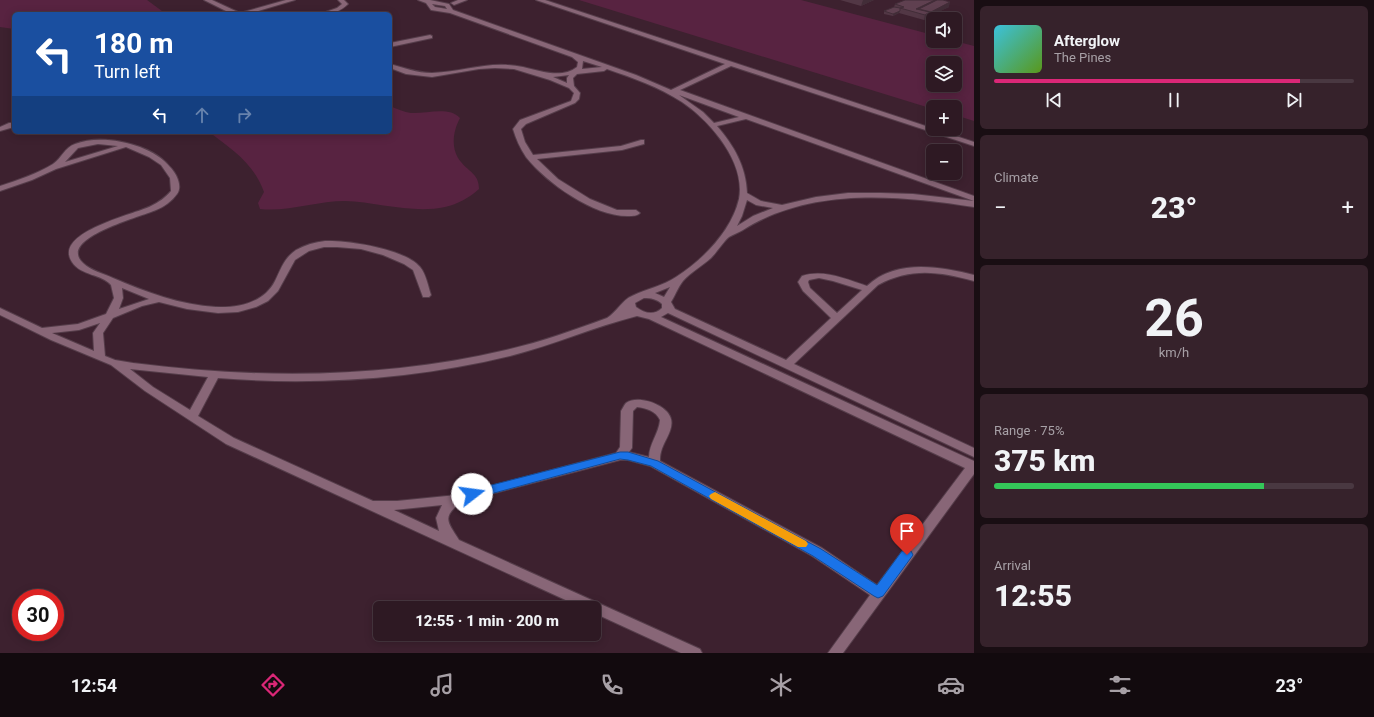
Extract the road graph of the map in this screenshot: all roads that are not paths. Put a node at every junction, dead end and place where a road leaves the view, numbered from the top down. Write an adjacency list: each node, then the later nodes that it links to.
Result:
1 (207, 0): 9 (street)
2 (292, 0): 10 (street)
3 (341, 0): 11 (street)
4 (421, 0): 7 (street)
5 (464, 0): 8 (street)
6 (539, 0): 15 (street)
7 (429, 3): 8 (street); 8 (street)
8 (452, 7): 14 (street)
9 (233, 12)
10 (249, 12)
11 (329, 12)
12 (430, 37): 13 (street)
13 (392, 45)
14 (575, 56): 17 (street); 18 (street)
15 (731, 64): 21 (street); 27 (street)
16 (392, 67): 19 (street)
17 (612, 69): 18 (street); 21 (street)
18 (575, 72): 19 (street); 20 (street)
19 (540, 74): 20 (street)
20 (571, 87): 29 (street)
21 (673, 92): 22 (street); 24 (street)
22 (747, 117): 24 (street); 31 (street)
23 (12, 125): 25 (street)
24 (713, 125): 33 (street)
25 (0, 129)
26 (641, 142): 29 (street)
27 (974, 144)
28 (127, 146): 30 (street); 30 (street); 41 (street)
29 (531, 157): 38 (street)
30 (49, 170): 32 (street)
31 (907, 175): 34 (street); 35 (street)
32 (0, 189)
33 (743, 194): 37 (street); 39 (street)
34 (910, 196): 36 (street); 37 (street)
35 (974, 199)
36 (974, 204)
37 (785, 208): 39 (street)
38 (636, 213)
39 (724, 239): 42 (street)
40 (974, 278): 43 (street)
41 (112, 280): 46 (street); 51 (street)
42 (679, 280): 45 (street); 48 (street)
43 (867, 289): 53 (street); 53 (street)
44 (426, 295): 46 (street)
45 (643, 295): 47 (street); 48 (street)
46 (160, 299): 51 (street)
47 (630, 302): 50 (street); 54 (street)
48 (666, 304): 52 (street); 58 (street)
49 (0, 311): 55 (street)
50 (638, 313): 52 (street); 54 (street)
51 (110, 316): 55 (street); 56 (street)
52 (651, 316): 64 (street)
53 (837, 318): 58 (street)
54 (611, 320): 59 (street)
55 (39, 331): 56 (street)
56 (100, 357): 57 (street)
57 (114, 363): 59 (street); 60 (street)
58 (788, 364): 61 (street)
59 (214, 375): 60 (street)
60 (192, 417): 66 (street)
61 (974, 453)
62 (620, 456): 63 (street); 63 (street); 65 (street)
63 (654, 463): 68 (street)
64 (974, 466): 68 (street)
65 (457, 498): 66 (street); 67 (street)
66 (370, 505): 67 (street)
67 (456, 544): 69 (street)
68 (878, 593): 70 (street)
69 (695, 653)
70 (835, 653)

